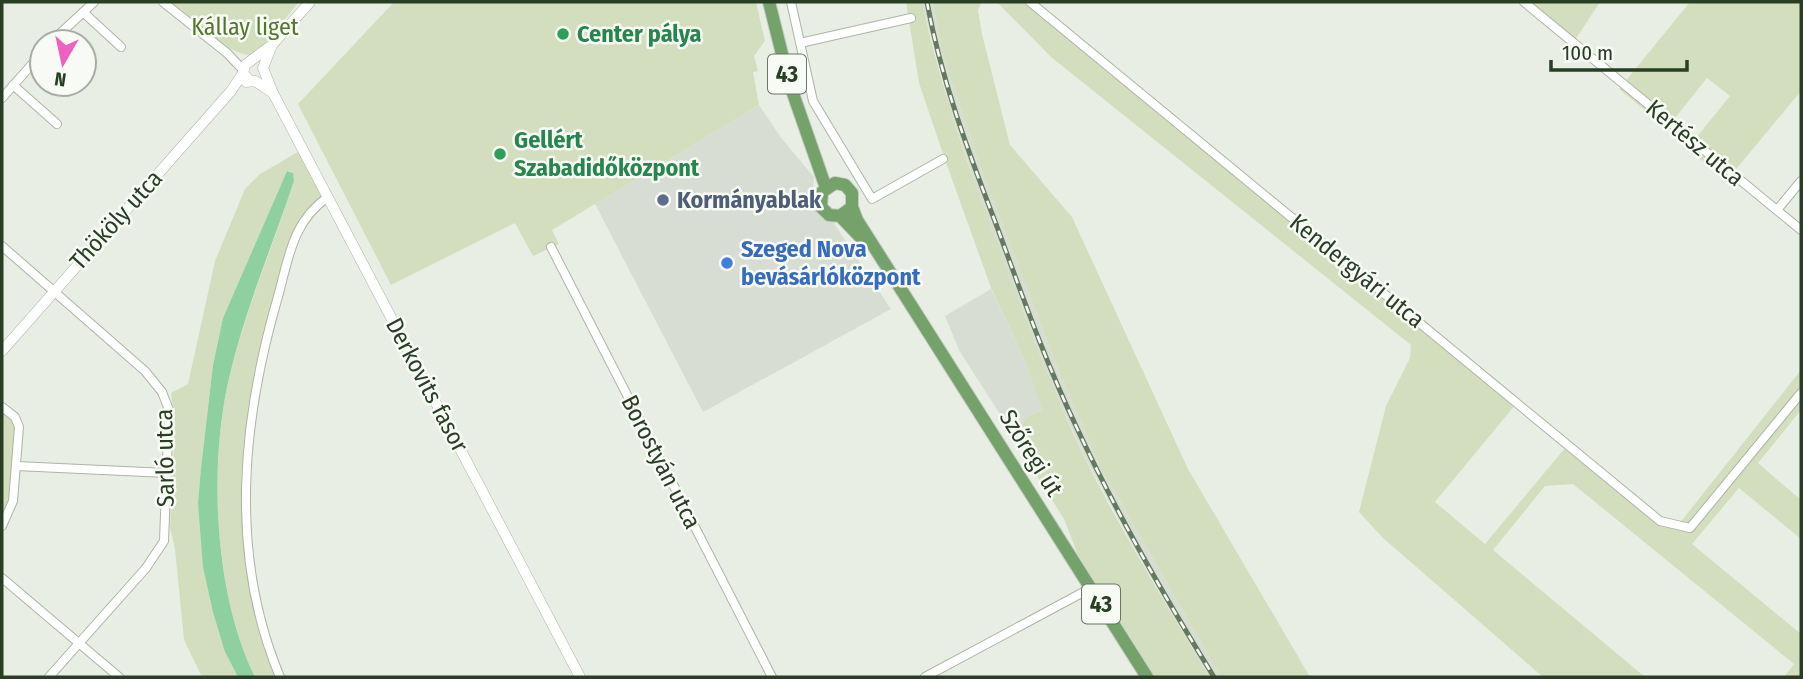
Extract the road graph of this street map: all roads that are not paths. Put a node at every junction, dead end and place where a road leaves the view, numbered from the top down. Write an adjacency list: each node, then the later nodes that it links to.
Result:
1 (94, 2): 8 (street)
2 (163, 2): 16 (street)
3 (310, 2): 12 (street)
4 (769, 2): 23 (main road, Szőregi út / 43)
5 (791, 2): 11 (street)
6 (1030, 2): 34 (street, Kendergyári utca)
7 (1524, 2): 26 (street, Kertész utca)
8 (83, 12): 10 (street); 13 (street)
9 (911, 18): 11 (street)
10 (66, 28)
11 (800, 43): 21 (street)
12 (272, 45): 15 (street); 16 (street)
13 (121, 47)
14 (28, 68): 17 (street)
15 (264, 70): 16 (street); 16 (street); 18 (street, Derkovits fasor)
16 (249, 71): 18 (street); 32 (street, Thököly utca)
17 (13, 85): 19 (street); 20 (street)
18 (273, 93): 24 (street, Derkovits fasor)
19 (2, 97)
20 (57, 124)
21 (943, 159)
22 (1801, 181): 26 (street)
23 (830, 186): 25 (main road, Szőregi út / 43); 27 (main road, Szőregi út / 43)
24 (328, 197): 44 (street); 45 (street, Derkovits fasor)
25 (852, 207): 27 (main road); 31 (main road, Szőregi út / 43)
26 (1777, 210): 28 (street, Kertész utca)
27 (840, 216): 31 (main road, Szőregi út / 43)
28 (1801, 230)
29 (2, 246): 32 (street, Sarló utca)
30 (551, 247): 46 (street, Borostyán utca)
31 (878, 253): 40 (main road, Szőregi út / 43)
32 (53, 290): 33 (street, Thököly utca); 37 (street, Sarló utca)
33 (2, 351)
34 (1801, 393)
35 (2, 407): 36 (street)
36 (16, 466): 37 (street); 38 (street)
37 (167, 473): 41 (street, Sarló utca)
38 (2, 526)
39 (2, 578): 41 (street)
40 (1091, 588): 47 (street); 48 (main road, Szőregi út / 43)
41 (80, 642): 42 (street, Sarló utca); 43 (street)
42 (50, 677)
43 (119, 677)
44 (280, 677)
45 (580, 677)
46 (772, 677)
47 (925, 677)
48 (1147, 677)

